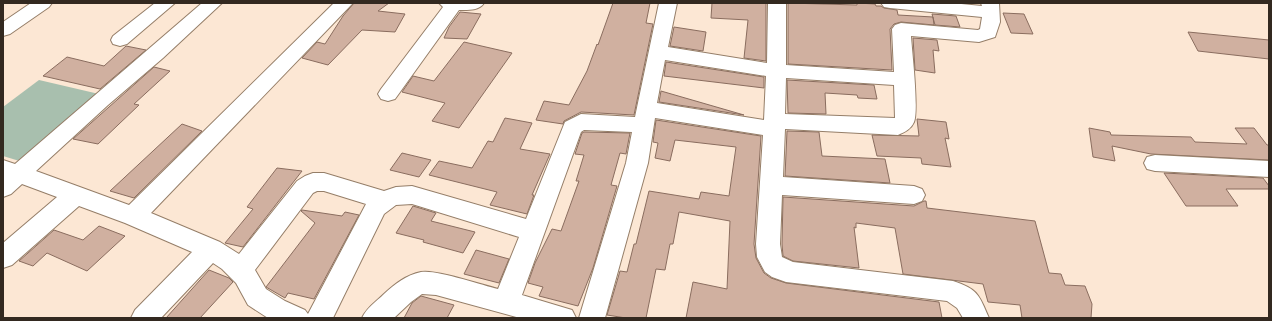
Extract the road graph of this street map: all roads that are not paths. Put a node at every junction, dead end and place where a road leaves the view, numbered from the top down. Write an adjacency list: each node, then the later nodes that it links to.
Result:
1 (43, 3): 11 (street)
2 (166, 3): 12 (street)
3 (213, 3): 21 (street)
4 (344, 3): 26 (street)
5 (451, 3): 6 (street); 16 (street)
6 (475, 3)
7 (668, 3): 13 (street)
8 (777, 3): 14 (street)
9 (890, 3): 10 (street)
10 (991, 7): 15 (street)
11 (7, 23)
12 (120, 40)
13 (657, 52): 14 (street); 17 (street)
14 (776, 71): 15 (street); 18 (street)
15 (903, 79): 18 (street)
16 (388, 94)
17 (645, 117): 18 (street); 27 (street); 37 (street)
18 (774, 125): 22 (street)
19 (1155, 163): 20 (street)
20 (1269, 169)
21 (9, 177): 23 (street)
22 (771, 185): 24 (street); 38 (street)
23 (76, 195): 26 (street); 29 (street)
24 (914, 195)
25 (384, 200): 27 (street); 30 (street); 34 (street)
26 (133, 216): 28 (street)
27 (533, 231): 31 (street)
28 (211, 250): 30 (street); 32 (street)
29 (3, 258)
30 (240, 271): 33 (street)
31 (506, 303): 35 (street); 36 (street)
32 (144, 318)
33 (296, 318)
34 (319, 318)
35 (375, 318)
36 (563, 318)
37 (592, 318)
38 (976, 318)

